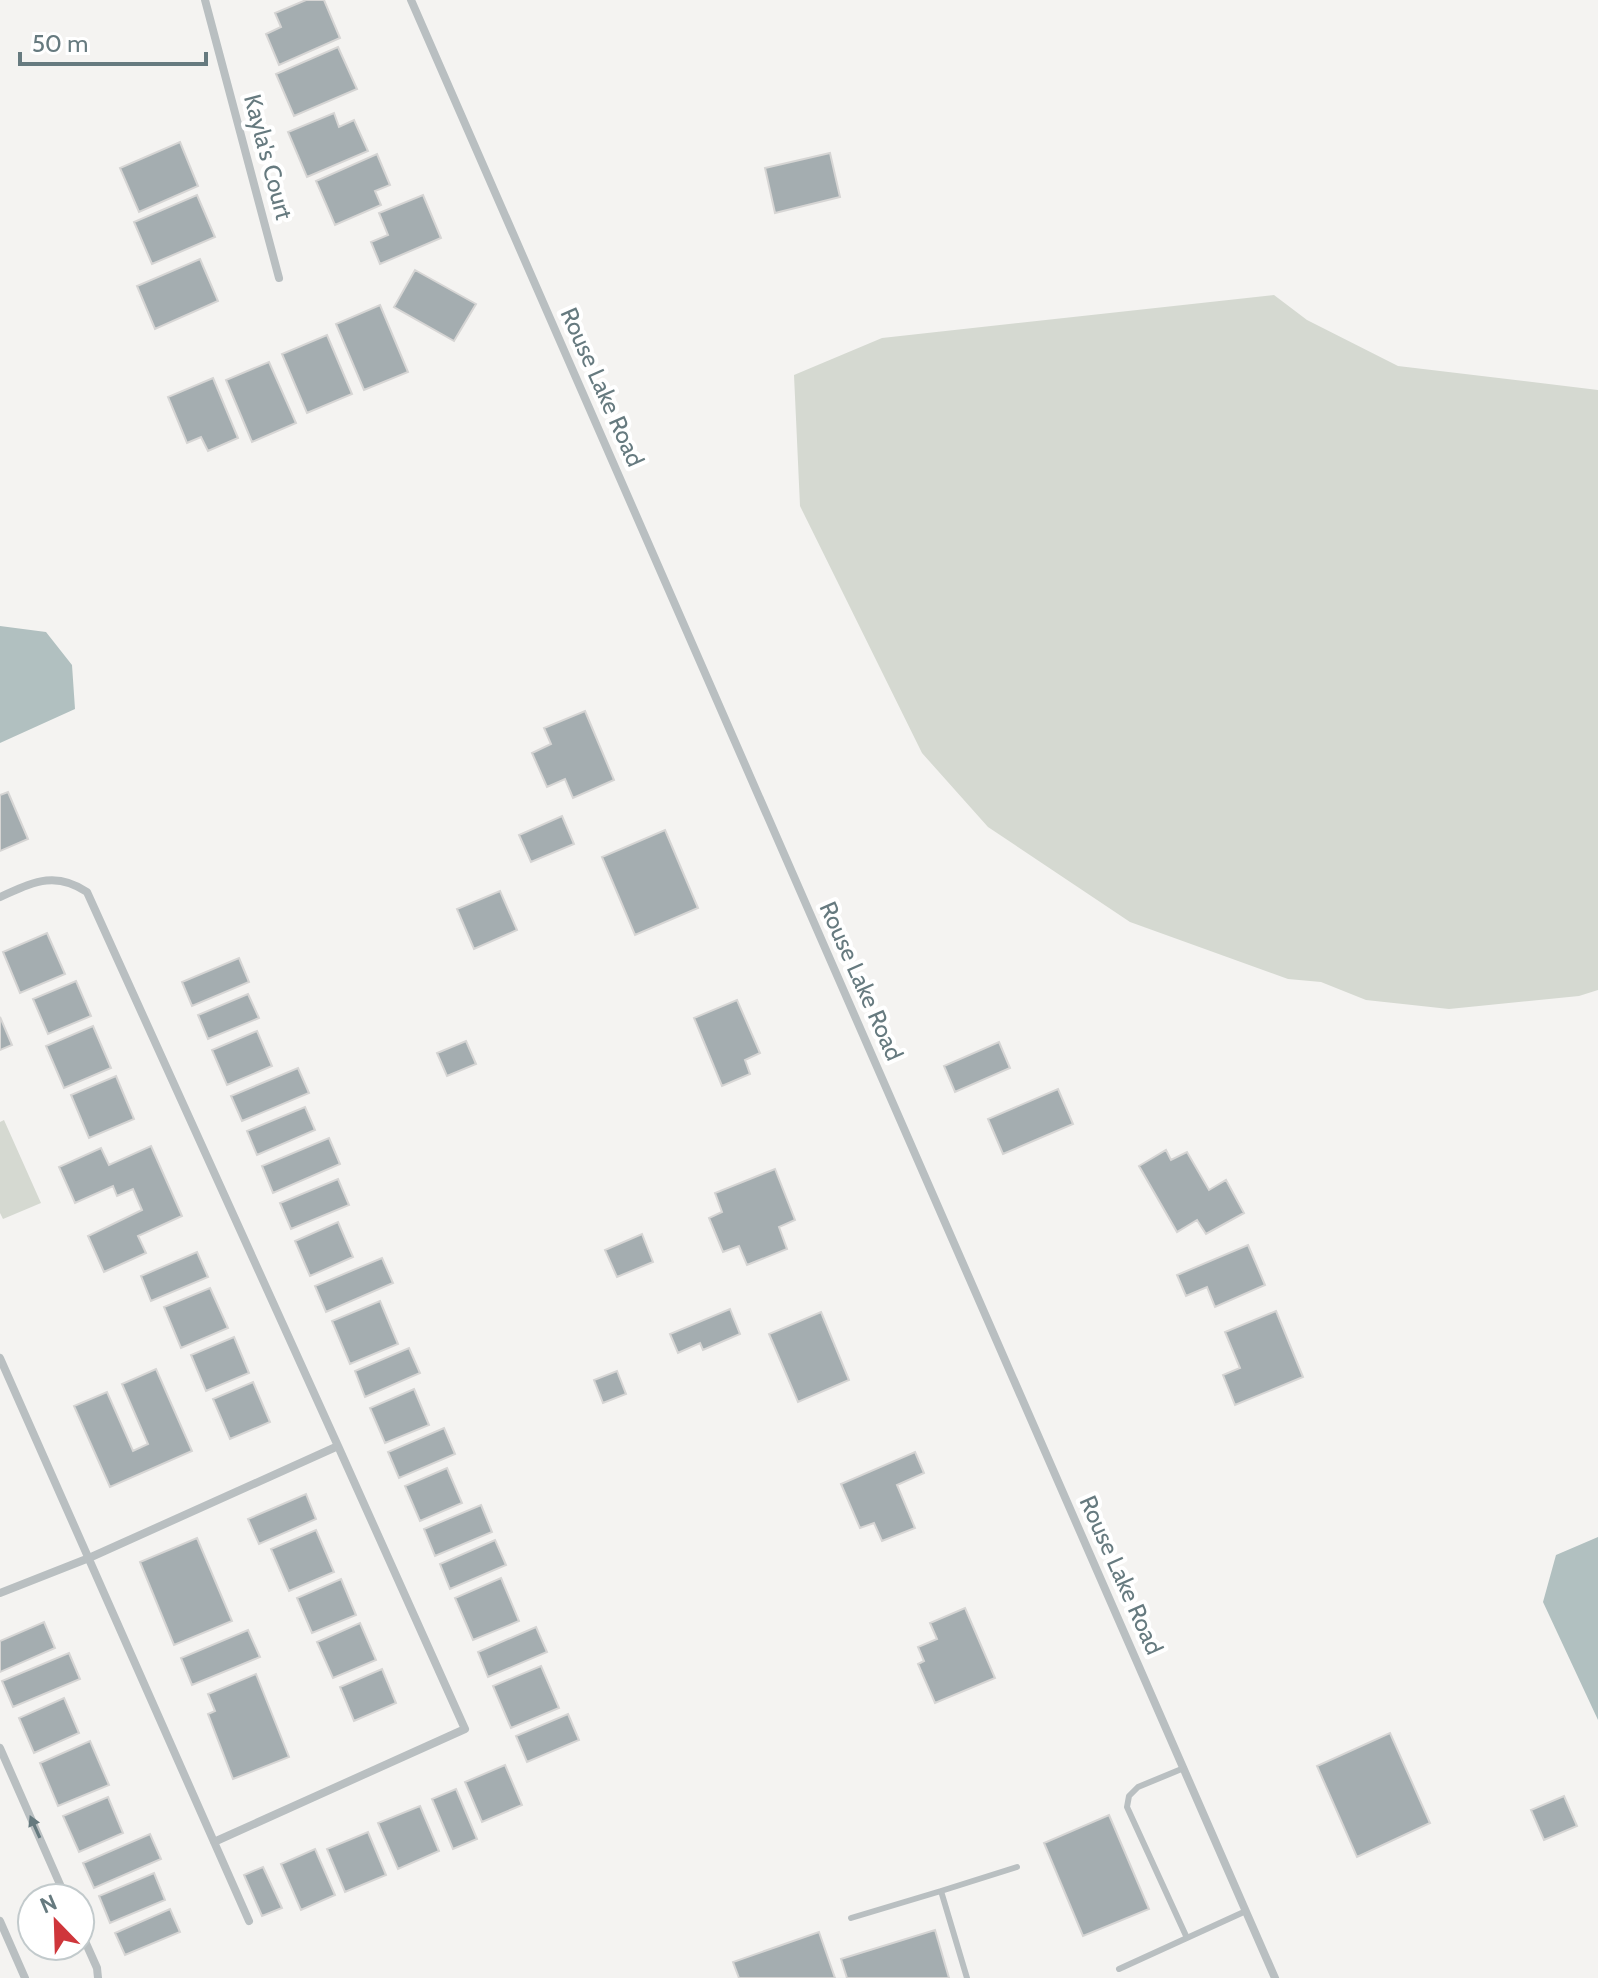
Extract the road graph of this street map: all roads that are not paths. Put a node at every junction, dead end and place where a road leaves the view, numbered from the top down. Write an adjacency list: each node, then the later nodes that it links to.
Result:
1 (205, 0): 3 (street, Kayla's Court)
2 (411, 0): 10 (street, Rouse Lake Road)
3 (279, 278)
4 (0, 897): 6 (street)
5 (0, 1358): 7 (street)
6 (338, 1446): 7 (street); 11 (street)
7 (89, 1558): 8 (street); 11 (street)
8 (0, 1593)
9 (0, 1748): 13 (street, one-way to 9)
10 (1184, 1768): 15 (street, Rouse Lake Road); 19 (lane)
11 (214, 1842): 18 (street)
12 (1017, 1867): 14 (lane)
13 (59, 1882)
14 (941, 1891): 16 (lane); 22 (lane)
15 (1246, 1911): 19 (lane); 23 (street, Rouse Lake Road)
16 (851, 1918)
17 (0, 1921): 21 (street)
18 (249, 1921)
19 (1187, 1938): 20 (lane)
20 (1119, 1969)
21 (25, 1978)
22 (967, 1978)
23 (1275, 1978)

